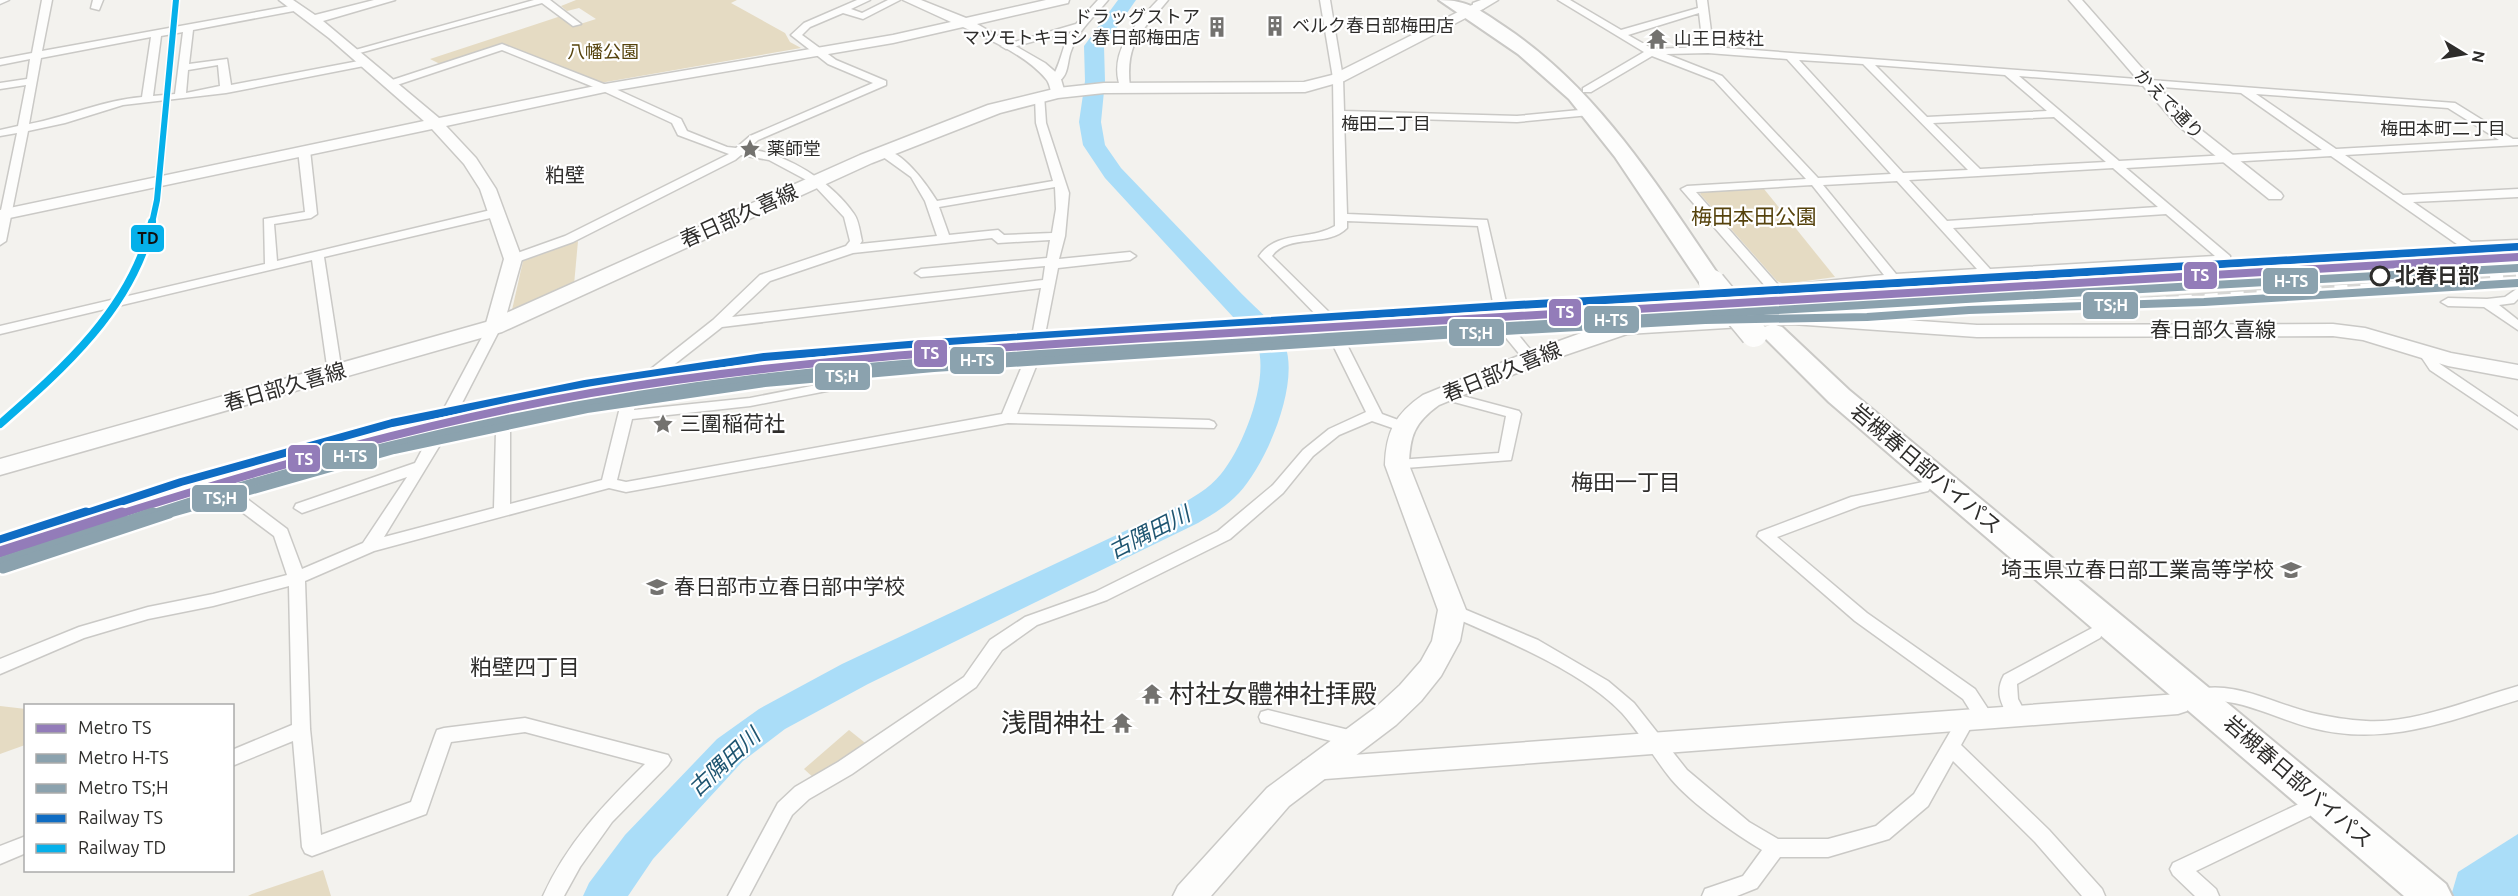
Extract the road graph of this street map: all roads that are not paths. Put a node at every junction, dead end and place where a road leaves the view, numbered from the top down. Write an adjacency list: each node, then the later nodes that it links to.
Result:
1 (47, 0): 30 (street)
2 (388, 0): 18 (street)
3 (865, 0): 17 (street)
4 (895, 0): 17 (street)
5 (909, 0): 19 (street)
6 (1103, 0): 21 (street)
7 (1163, 0): 42 (street)
8 (1325, 0): 37 (street)
9 (1448, 0): 15 (highway, 岩槻春日部バイパス)
10 (1589, 0): 13 (street)
11 (2075, 0): 39 (street, かえで通り)
12 (1053, 1): 19 (street)
13 (1567, 2): 24 (street)
14 (290, 4): 18 (street); 22 (street)
15 (1476, 4): 37 (main road, 春日部久喜線); 49 (highway, 岩槻春日部バイパス)
16 (1703, 4): 24 (street); 26 (street)
17 (844, 10): 28 (street)
18 (313, 20): 27 (street)
19 (968, 22): 25 (street); 28 (street)
20 (576, 24): 27 (street)
21 (1080, 26): 25 (street); 46 (street)
22 (188, 28): 23 (street); 35 (street)
23 (156, 34): 30 (street); 48 (street)
24 (1620, 34): 29 (street)
25 (1006, 46): 46 (street)
26 (1708, 50): 29 (street); 31 (street)
27 (353, 52): 34 (street)
28 (821, 52): 43 (street); 58 (street)
29 (1652, 52): 49 (street); 66 (street)
30 (35, 56): 32 (street); 38 (street)
31 (1790, 56): 33 (street); 64 (street)
32 (0, 62)
33 (1866, 62): 36 (street); 52 (street)
34 (364, 63): 40 (street); 44 (street)
35 (183, 68): 44 (street); 47 (street)
36 (2009, 73): 39 (street); 51 (street)
37 (1338, 78): 42 (main road, 春日部久喜線); 50 (street)
38 (31, 81): 41 (street); 54 (street)
39 (2146, 83): 45 (street); 61 (street, かえで通り)
40 (390, 84): 43 (street); 53 (street)
41 (0, 86)
42 (1125, 87): 46 (main road, 春日部久喜線)
43 (604, 88): 53 (street); 58 (street)
44 (225, 90): 47 (street)
45 (2244, 90): 56 (street); 60 (street)
46 (1055, 91): 59 (main road, 春日部久喜線); 67 (street)
47 (180, 97): 48 (street)
48 (147, 99): 54 (street)
49 (1589, 101): 50 (street); 100 (highway, 岩槻春日部バイパス, bridge)
50 (1338, 114): 75 (street)
51 (2056, 114): 52 (street); 62 (street)
52 (1924, 120): 63 (street)
53 (435, 123): 57 (street); 73 (street)
54 (24, 129): 55 (street); 74 (street)
55 (0, 133)
56 (2516, 143): 60 (street)
57 (304, 150): 74 (street); 86 (street)
58 (740, 152): 65 (street); 84 (street)
59 (883, 152): 65 (main road, 春日部久喜線); 71 (street)
60 (2337, 153): 61 (street); 70 (street)
61 (2226, 159): 62 (street); 69 (street, かえで通り)
62 (2116, 165): 63 (street); 72 (street)
63 (1978, 173): 64 (street)
64 (1901, 177): 66 (street); 76 (street)
65 (816, 182): 81 (street); 98 (main road, 春日部久喜線)
66 (1815, 182): 89 (street); 91 (street)
67 (1059, 183): 71 (street); 77 (street)
68 (2518, 193): 70 (street)
69 (2275, 196)
70 (2401, 200): 80 (street)
71 (933, 206): 78 (street)
72 (2167, 210): 76 (street); 88 (street)
73 (495, 213): 82 (street); 84 (street)
74 (3, 215): 79 (street)
75 (1342, 217): 95 (street); 111 (street)
76 (1944, 225): 88 (street)
77 (1059, 236): 78 (street); 85 (street)
78 (944, 238): 81 (street)
79 (0, 241)
80 (2518, 244)
81 (851, 249): 96 (street)
82 (317, 254): 86 (street); 106 (street)
83 (1130, 256): 85 (street)
84 (513, 258): 98 (street)
85 (1053, 263): 87 (street); 90 (street)
86 (271, 265): 99 (street)
87 (921, 273)
88 (1987, 273): 89 (street)
89 (1893, 278): 91 (street)
90 (1049, 283): 96 (street); 104 (street)
91 (1776, 290): 95 (street)
92 (2518, 292): 94 (street)
93 (2448, 302): 94 (street)
94 (2487, 303): 97 (street)
95 (1501, 306): 103 (street)
96 (718, 323): 112 (street)
97 (2518, 326)
98 (494, 327): 106 (main road, 春日部久喜線); 120 (street)
99 (0, 330)
100 (1764, 333): 122 (highway, 岩槻春日部バイパス); 132 (highway, 岩槻春日部バイパス)
101 (1175, 351): 104 (street)
102 (2425, 352): 103 (main road, 春日部久喜線); 105 (main road, 春日部久喜線); 110 (street)
103 (1531, 359): 108 (main road, 春日部久喜線)
104 (1032, 360): 113 (street)
105 (2518, 372)
106 (335, 373): 119 (main road, 春日部久喜線)
107 (847, 383): 112 (street)
108 (1444, 395): 116 (main road, 春日部久喜線); 118 (street)
109 (2518, 408): 110 (street)
110 (2499, 410): 114 (street)
111 (1375, 414): 116 (street); 148 (street)
112 (625, 415): 121 (street)
113 (1008, 418): 115 (street); 121 (street)
114 (2518, 424)
115 (1209, 425)
116 (1404, 427): 118 (main road)
117 (503, 431): 125 (street)
118 (1397, 465): 128 (main road)
119 (0, 466)
120 (420, 467): 124 (street); 126 (street)
121 (609, 483): 125 (street)
122 (1923, 487): 129 (highway, 岩槻春日部バイパス); 135 (street)
123 (228, 493): 127 (street)
124 (302, 508)
125 (502, 511): 126 (street)
126 (369, 547): 127 (street)
127 (297, 578): 130 (street); 136 (street)
128 (1452, 610): 137 (main road); 138 (street)
129 (2094, 633): 132 (highway, 岩槻春日部バイパス); 133 (street)
130 (0, 667)
131 (2518, 693): 132 (street)
132 (2188, 700): 133 (street); 142 (highway, 岩槻春日部バイパス); 146 (highway, 岩槻春日部バイパス)
133 (2018, 716): 135 (street)
134 (1268, 717): 137 (street)
135 (1974, 719): 138 (street); 139 (street)
136 (301, 729): 140 (street); 147 (street)
137 (1353, 739): 141 (main road)
138 (1655, 742): 141 (street); 144 (street)
139 (1951, 747): 144 (street); 151 (street)
140 (234, 757)
141 (1311, 769): 149 (main road)
142 (2303, 810): 146 (highway, 岩槻春日部バイパス); 152 (street)
143 (24, 845): 145 (street)
144 (1775, 848): 150 (street)
145 (0, 855)
146 (2419, 893)
147 (552, 896)
148 (738, 896)
149 (1190, 896)
150 (1712, 896)
151 (2095, 896)
152 (2209, 896)

